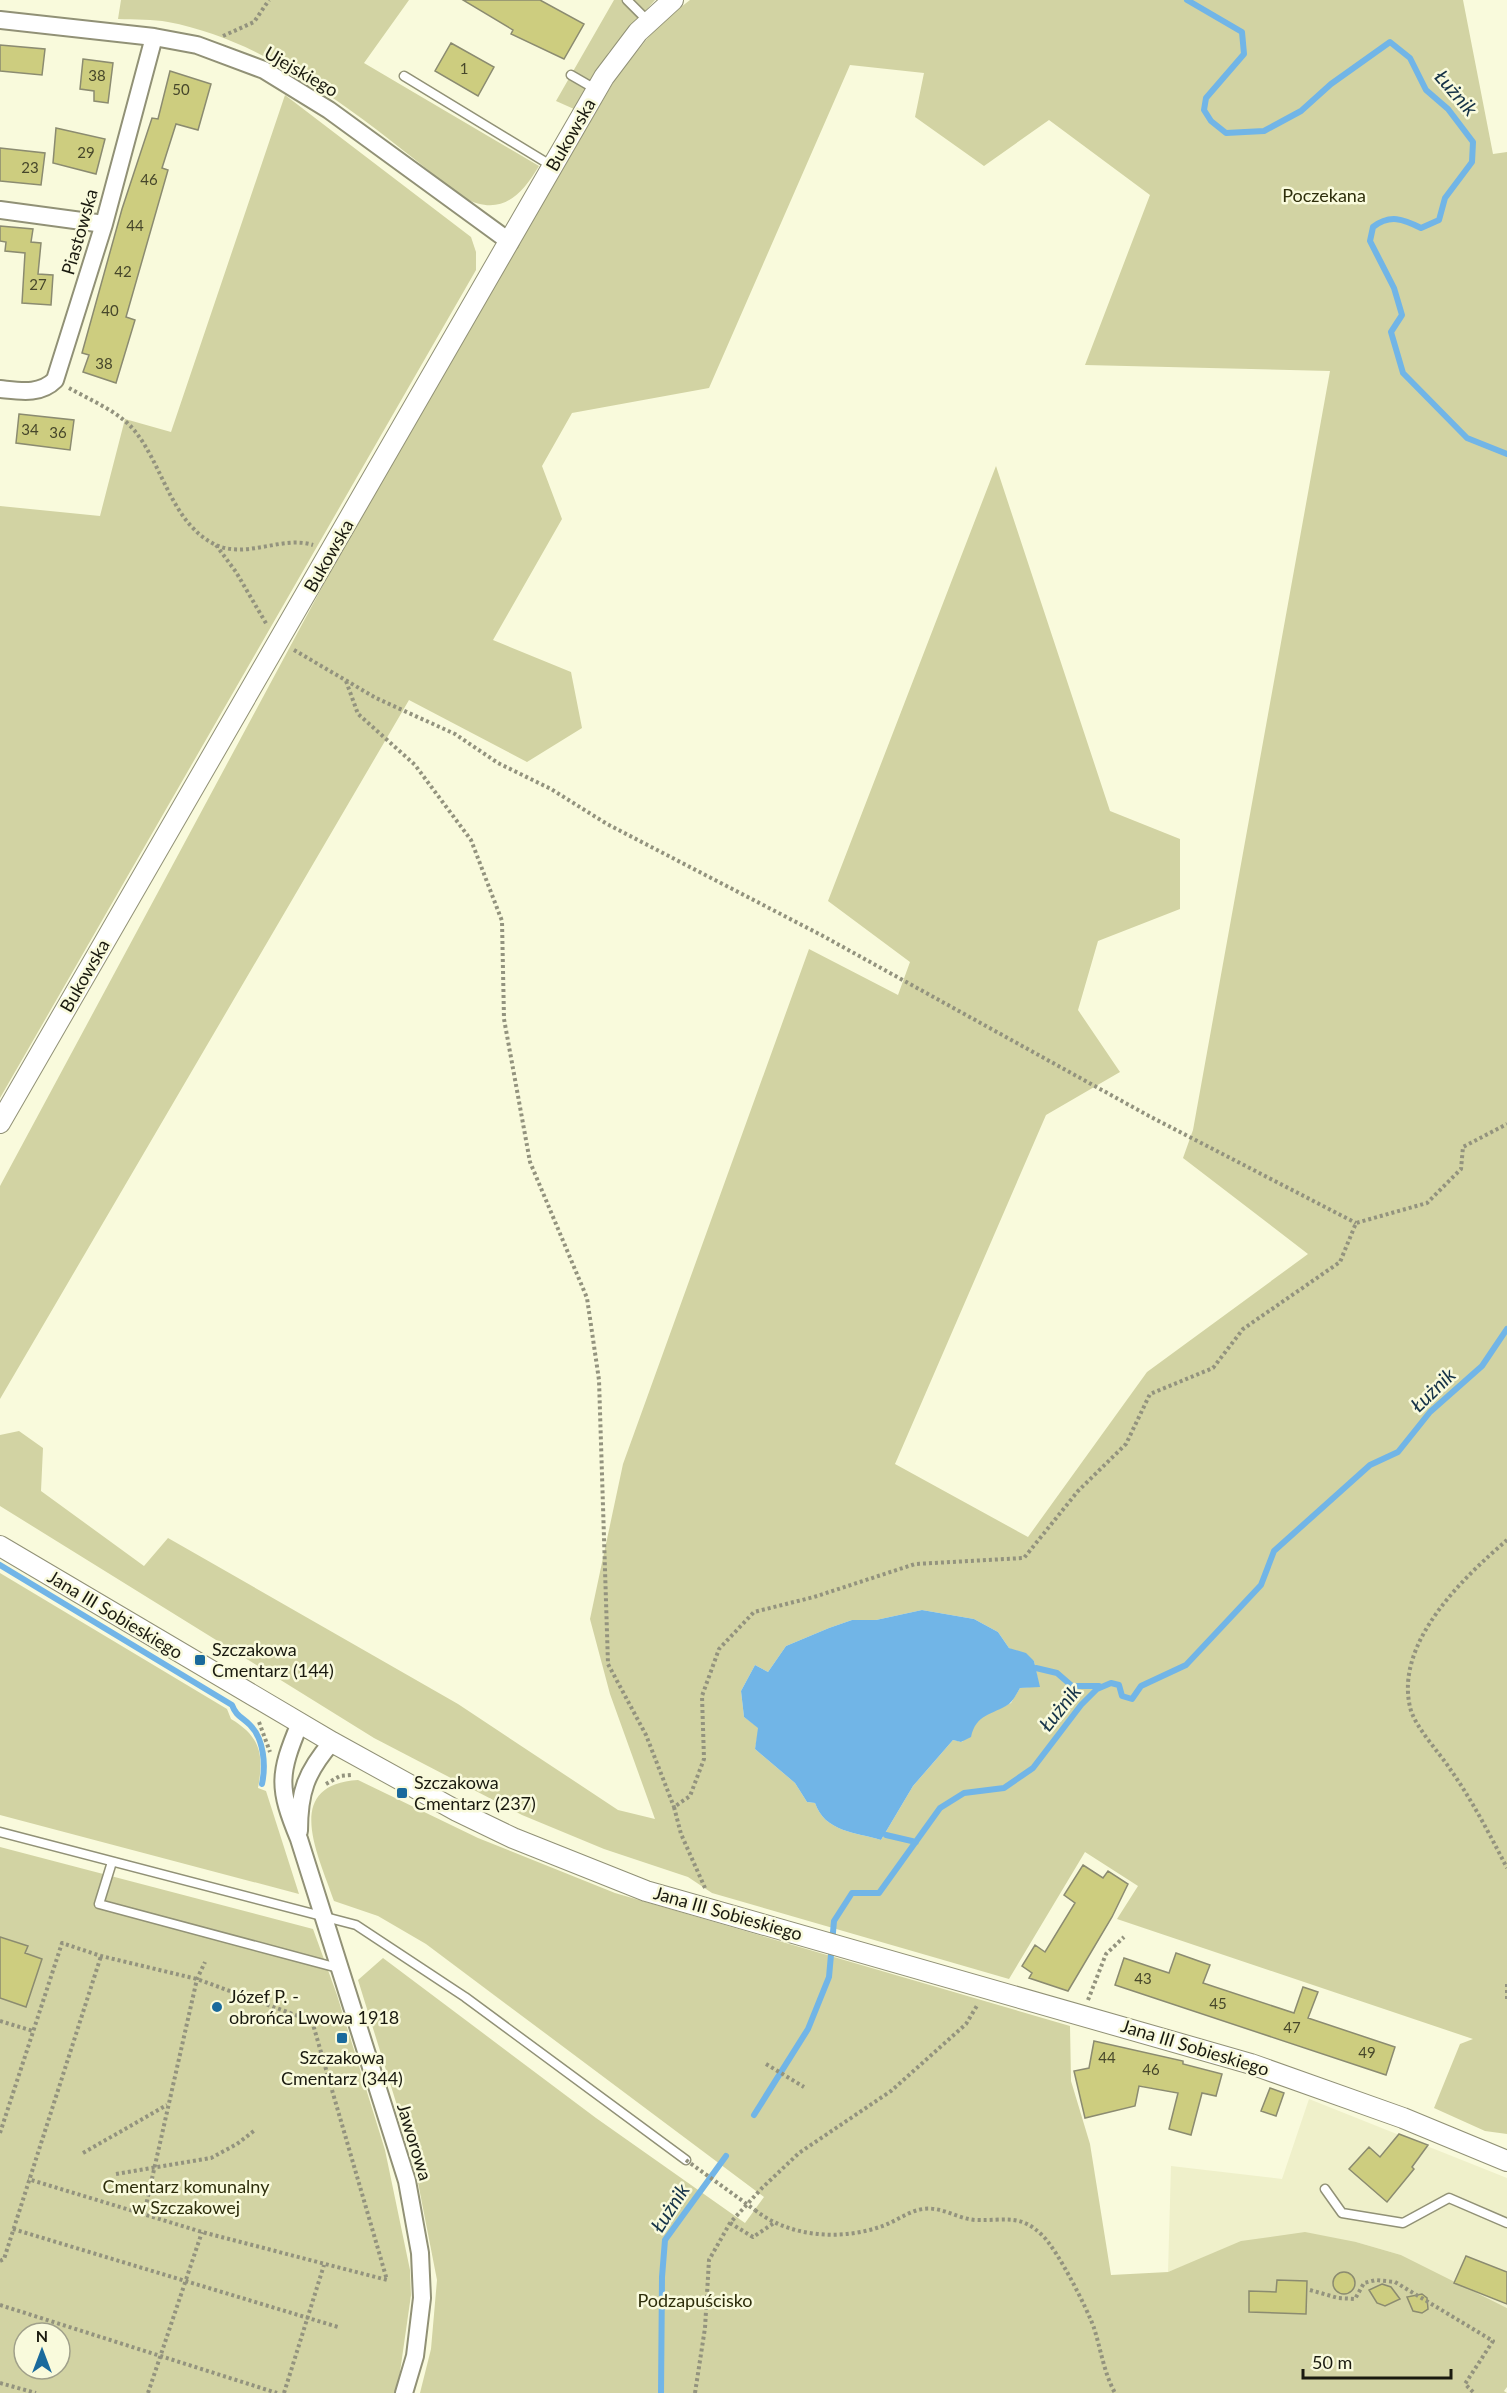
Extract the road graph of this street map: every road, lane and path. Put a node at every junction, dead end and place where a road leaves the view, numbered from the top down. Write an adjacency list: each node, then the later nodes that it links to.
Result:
1 (269, 0): 7 (path)
2 (627, 0): 5 (lane)
3 (673, 0): 5 (street, Bukowska)
4 (0, 20): 6 (street, Ujejskiego)
5 (648, 21): 10 (street, Bukowska)
6 (154, 37): 7 (street, Ujejskiego); 13 (street, Piastowska)
7 (197, 45): 14 (street, Ujejskiego)
8 (571, 75): 10 (lane)
9 (404, 76): 11 (lane)
10 (597, 90): 11 (street, Bukowska)
11 (553, 166): 14 (street, Bukowska)
12 (0, 210): 13 (street)
13 (104, 224): 15 (street, Piastowska)
14 (510, 242): 18 (street, Bukowska)
15 (55, 380): 16 (street); 17 (path)
16 (0, 389)
17 (216, 546): 18 (path); 19 (path)
18 (330, 553): 19 (street, Bukowska)
19 (280, 640): 20 (path); 21 (street, Bukowska)
20 (345, 680): 23 (path); 28 (path)
21 (0, 1124)
22 (1507, 1124): 23 (path)
23 (1356, 1223): 28 (path)
24 (1507, 1540): 32 (path)
25 (0, 1546): 26 (street, Jana III Sobieskiego)
26 (300, 1723): 27 (street, Jana III Sobieskiego); 30 (street, Jaworowa)
27 (332, 1743): 30 (street, Jaworowa); 41 (street, Jana III Sobieskiego)
28 (674, 1807): 33 (path)
29 (0, 1832): 31 (lane)
30 (299, 1839): 34 (street, Jaworowa)
31 (112, 1862): 34 (lane); 38 (lane)
32 (1507, 1869)
33 (709, 1897)
34 (322, 1918): 38 (street, Jaworowa); 52 (lane)
35 (1124, 1937): 43 (path)
36 (101, 1956): 39 (path); 45 (path); 56 (path)
37 (205, 1962): 39 (path)
38 (338, 1968): 77 (street, Jaworowa)
39 (197, 1979): 48 (path); 65 (path)
40 (1507, 1984): 42 (path)
41 (987, 1987): 43 (street, Jana III Sobieskiego); 59 (path)
42 (1507, 2002)
43 (1083, 2015): 53 (street, Jana III Sobieskiego)
44 (0, 2021): 45 (path)
45 (33, 2031): 50 (path)
46 (765, 2064): 47 (path)
47 (804, 2087)
48 (168, 2105): 51 (path); 54 (path)
49 (255, 2130): 54 (path)
50 (0, 2133)
51 (83, 2153)
52 (686, 2160): 60 (path, bridge)
53 (1507, 2161)
54 (154, 2167): 55 (path); 58 (path)
55 (116, 2174)
56 (28, 2179): 58 (path); 62 (path)
57 (1325, 2189): 61 (lane)
58 (144, 2214): 63 (path)
59 (730, 2223): 60 (path); 78 (path)
60 (774, 2223): 79 (path)
61 (1507, 2223)
62 (13, 2229): 64 (path); 66 (path)
63 (202, 2232): 65 (path); 66 (path)
64 (0, 2261)
65 (324, 2265): 69 (path)
66 (186, 2281): 69 (path); 71 (path)
67 (1310, 2290): 80 (path)
68 (0, 2305): 71 (path)
69 (308, 2318): 70 (path); 76 (path)
70 (338, 2327)
71 (160, 2356): 74 (path); 75 (path)
72 (0, 2383): 73 (path)
73 (36, 2393)
74 (148, 2393)
75 (277, 2393)
76 (284, 2393)
77 (404, 2393)
78 (695, 2393)
79 (1115, 2393)
80 (1474, 2393)

